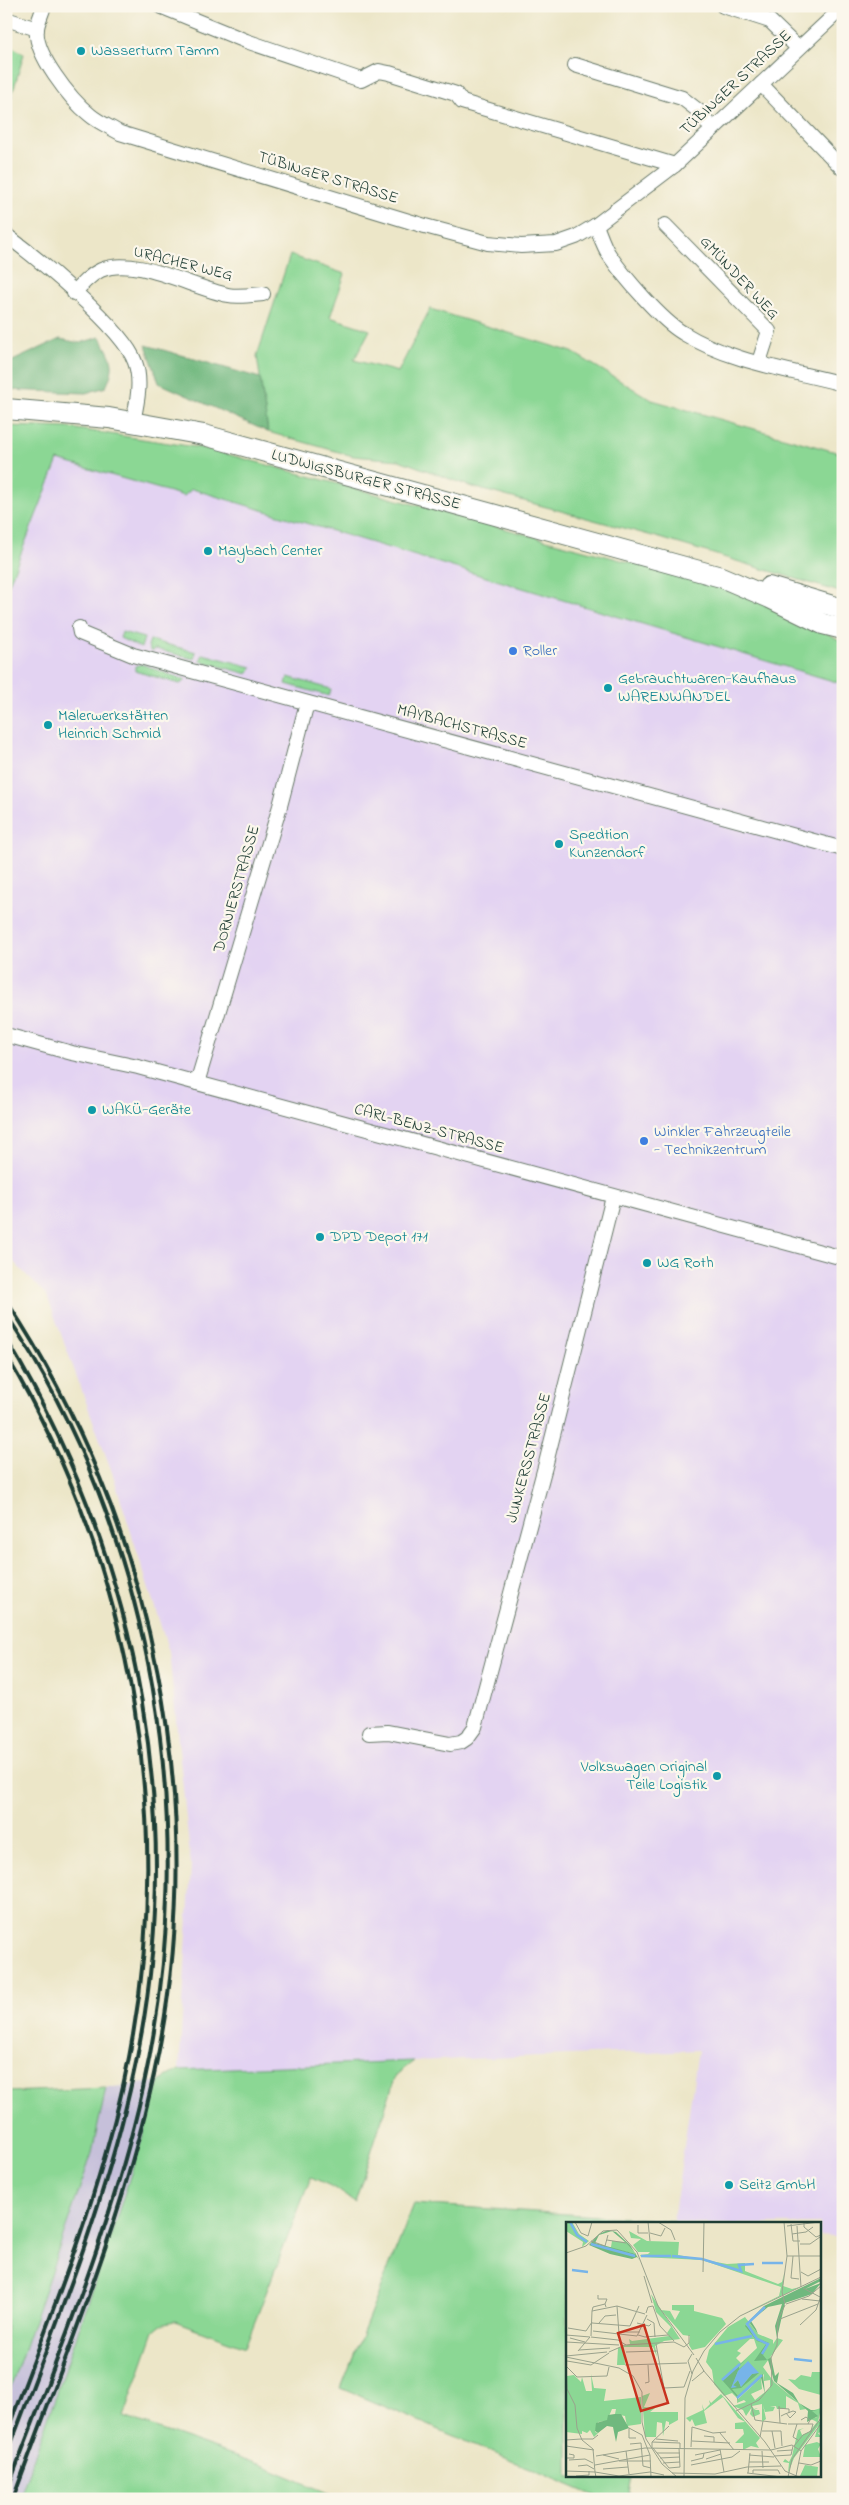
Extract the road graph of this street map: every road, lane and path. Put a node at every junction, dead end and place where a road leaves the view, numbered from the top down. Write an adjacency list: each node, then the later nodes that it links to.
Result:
1 (44, 6): 6 (street)
2 (160, 6): 11 (street)
3 (723, 6): 7 (street)
4 (843, 7): 7 (street, TÜBINGER STRASSE)
5 (6, 19): 6 (street)
6 (37, 29): 13 (street, TÜBINGER STRASSE)
7 (798, 48): 9 (street, TÜBINGER STRASSE)
8 (575, 65): 10 (street)
9 (761, 84): 10 (street, TÜBINGER STRASSE); 12 (street)
10 (712, 130): 11 (street, TÜBINGER STRASSE)
11 (675, 165): 13 (street, TÜBINGER STRASSE)
12 (843, 169)
13 (596, 225): 18 (street)
14 (665, 225): 18 (street, GMÜNDER WEG)
15 (6, 235): 16 (street)
16 (74, 292): 17 (street, URACHER WEG); 21 (street)
17 (263, 294)
18 (759, 362): 19 (street)
19 (843, 384)
20 (6, 409): 21 (main road, LUDWIGSBURGER STRASSE)
21 (133, 422): 22 (main road, LUDWIGSBURGER STRASSE)
22 (721, 578): 23 (main road, LUDWIGSBURGER STRASSE); 25 (main road, LUDWIGSBURGER STRASSE)
23 (843, 609)
24 (79, 628): 26 (street, MAYBACHSTRASSE)
25 (843, 630)
26 (307, 703): 27 (street, MAYBACHSTRASSE); 29 (street, DORNIERSTRASSE)
27 (843, 849)
28 (6, 1035): 29 (street, CARL-BENZ-STRASSE)
29 (197, 1083): 30 (street, CARL-BENZ-STRASSE)
30 (613, 1198): 31 (street, CARL-BENZ-STRASSE); 32 (street, JUNKERSSTRASSE)
31 (843, 1258)
32 (368, 1732)

